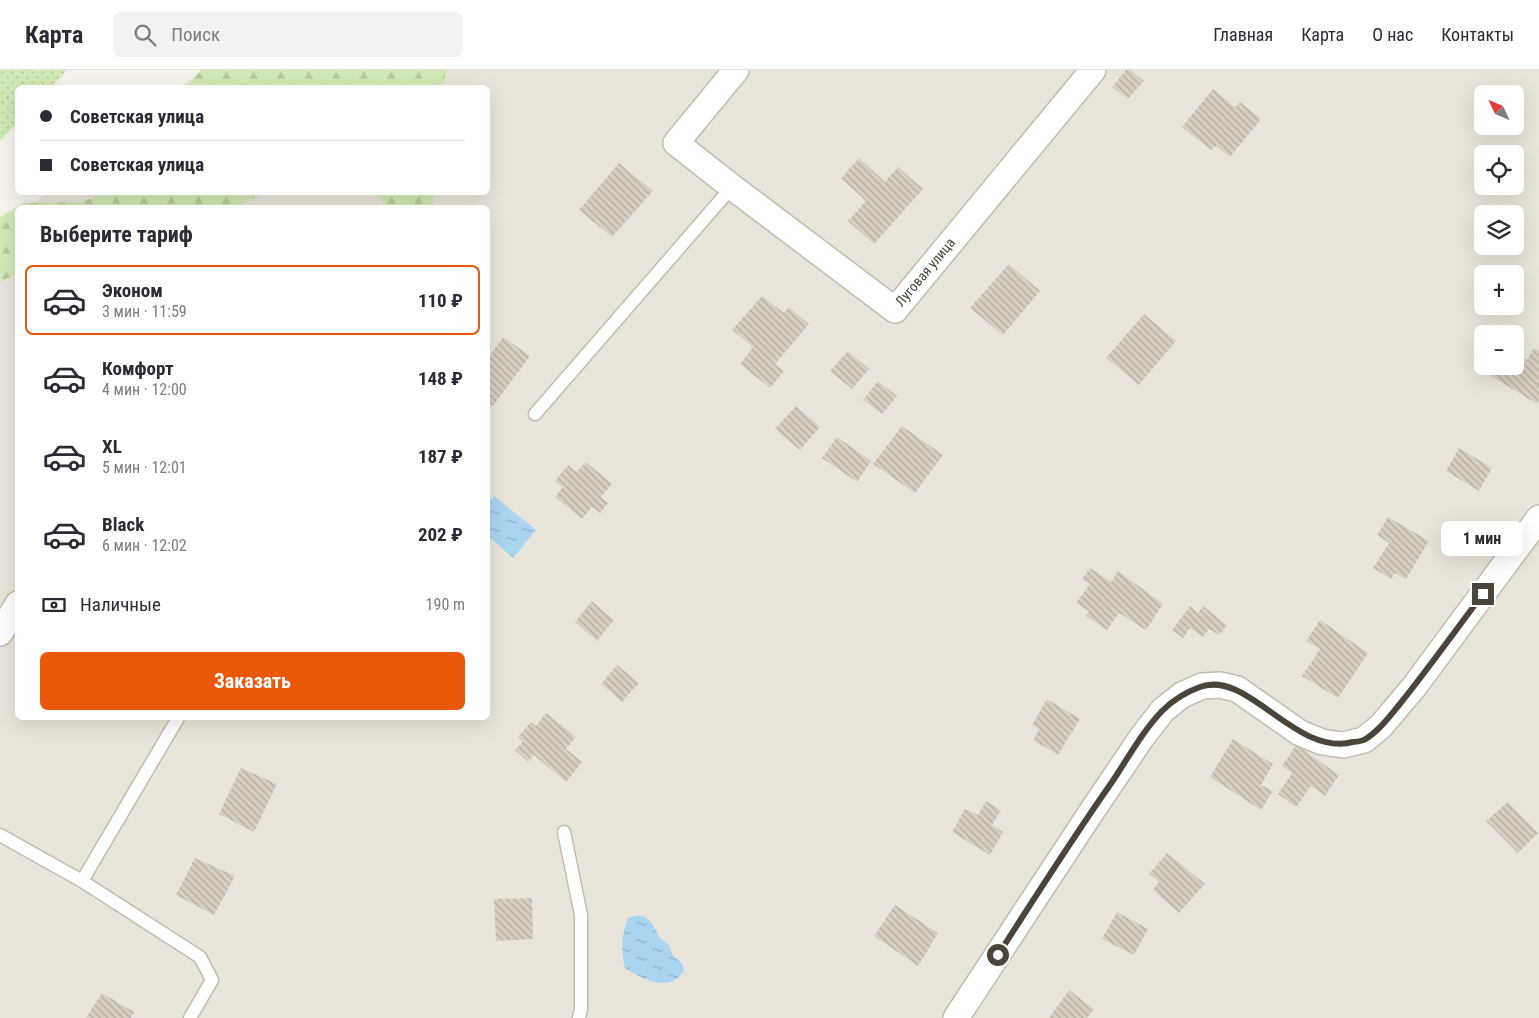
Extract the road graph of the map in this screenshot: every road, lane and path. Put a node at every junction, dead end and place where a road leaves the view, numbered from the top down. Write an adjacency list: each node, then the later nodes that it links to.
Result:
1 (736, 70): 3 (street, Луговая улица)
2 (1093, 70): 3 (street, Луговая улица)
3 (732, 187): 4 (lane)
4 (535, 414)
5 (1539, 518): 14 (street)
6 (15, 609): 7 (street)
7 (0, 634)
8 (177, 720): 11 (lane)
9 (564, 832): 13 (lane)
10 (0, 834): 11 (lane)
11 (82, 881): 12 (lane)
12 (190, 1018)
13 (579, 1018)
14 (956, 1018)

